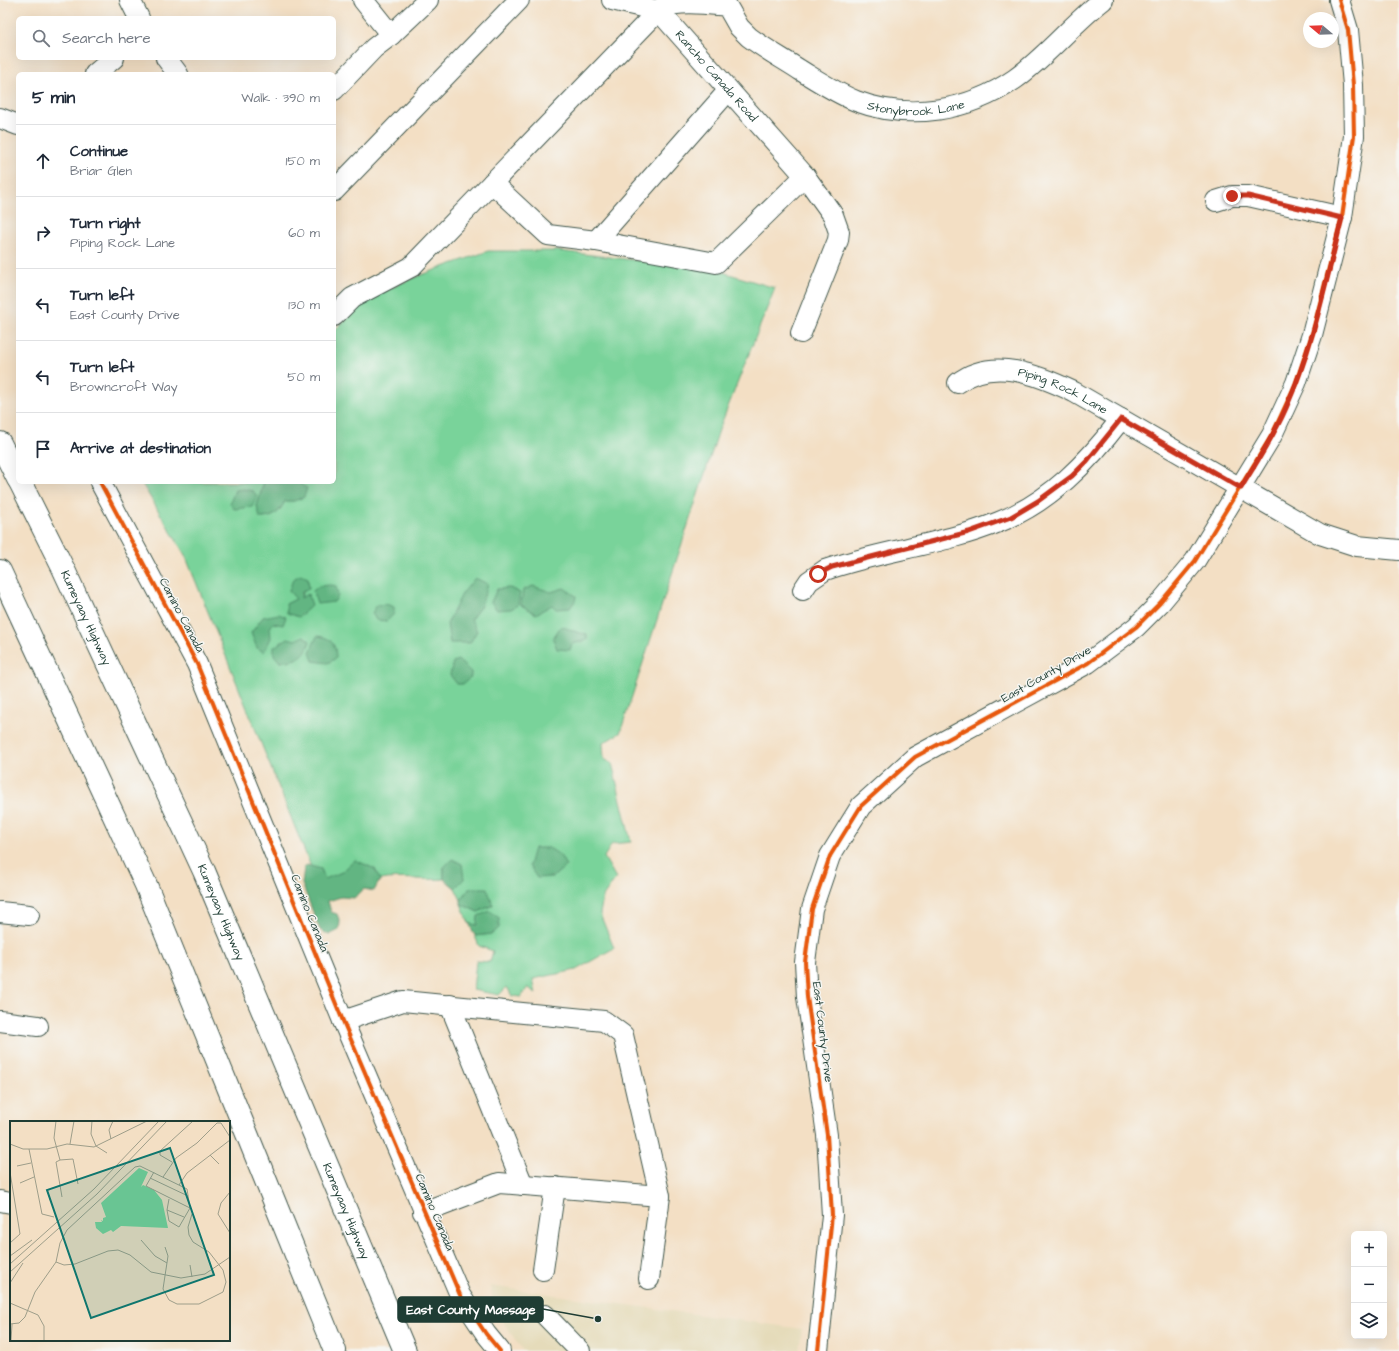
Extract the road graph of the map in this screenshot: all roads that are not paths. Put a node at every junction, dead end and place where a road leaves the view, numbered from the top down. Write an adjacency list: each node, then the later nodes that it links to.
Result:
1 (130, 0): 9 (street)
2 (363, 0): 10 (street)
3 (428, 0): 10 (street)
4 (520, 0): 21 (street)
5 (612, 0): 8 (street)
6 (1103, 0): 8 (street, Stonybrook Lane)
7 (1339, 0): 23 (street, East County Drive)
8 (658, 11): 16 (street, Rancho Canada Road); 20 (street)
9 (138, 16)
10 (390, 35): 15 (street)
11 (112, 60): 13 (street)
12 (168, 60): 14 (street)
13 (97, 72)
14 (176, 72)
15 (336, 88)
16 (728, 92): 19 (street, Rancho Canada Road); 24 (street)
17 (0, 118): 18 (street)
18 (16, 124)
19 (805, 176): 24 (street); 26 (street, Rancho Canada Road)
20 (492, 183): 24 (street); 25 (street)
21 (336, 190)
22 (1216, 201): 23 (street)
23 (1342, 218): 33 (street, East County Drive)
24 (596, 241)
25 (336, 314)
26 (801, 332)
27 (958, 383): 28 (street, Piping Rock Lane)
28 (1121, 419): 33 (street, Piping Rock Lane); 36 (street)
29 (0, 443): 30 (highway)
30 (16, 475)
31 (21, 484): 53 (highway, Kumeyaay Highway)
32 (101, 484): 41 (street, Camino Canada)
33 (1241, 488): 34 (street, Piping Rock Lane); 56 (street, East County Drive)
34 (1399, 550)
35 (0, 571): 52 (highway)
36 (803, 590)
37 (0, 912): 38 (street)
38 (28, 915)
39 (450, 1005): 41 (street); 43 (street); 45 (street)
40 (0, 1020): 42 (street)
41 (343, 1021): 48 (street, Camino Canada)
42 (38, 1026)
43 (523, 1185): 44 (street); 48 (street)
44 (555, 1187): 45 (street); 49 (street)
45 (660, 1196): 50 (street)
46 (0, 1202): 47 (street)
47 (10, 1203)
48 (423, 1212): 54 (street, Camino Canada)
49 (543, 1270)
50 (649, 1279)
51 (545, 1315): 55 (street)
52 (335, 1351)
53 (405, 1351)
54 (500, 1351)
55 (580, 1351)
56 (818, 1351)

